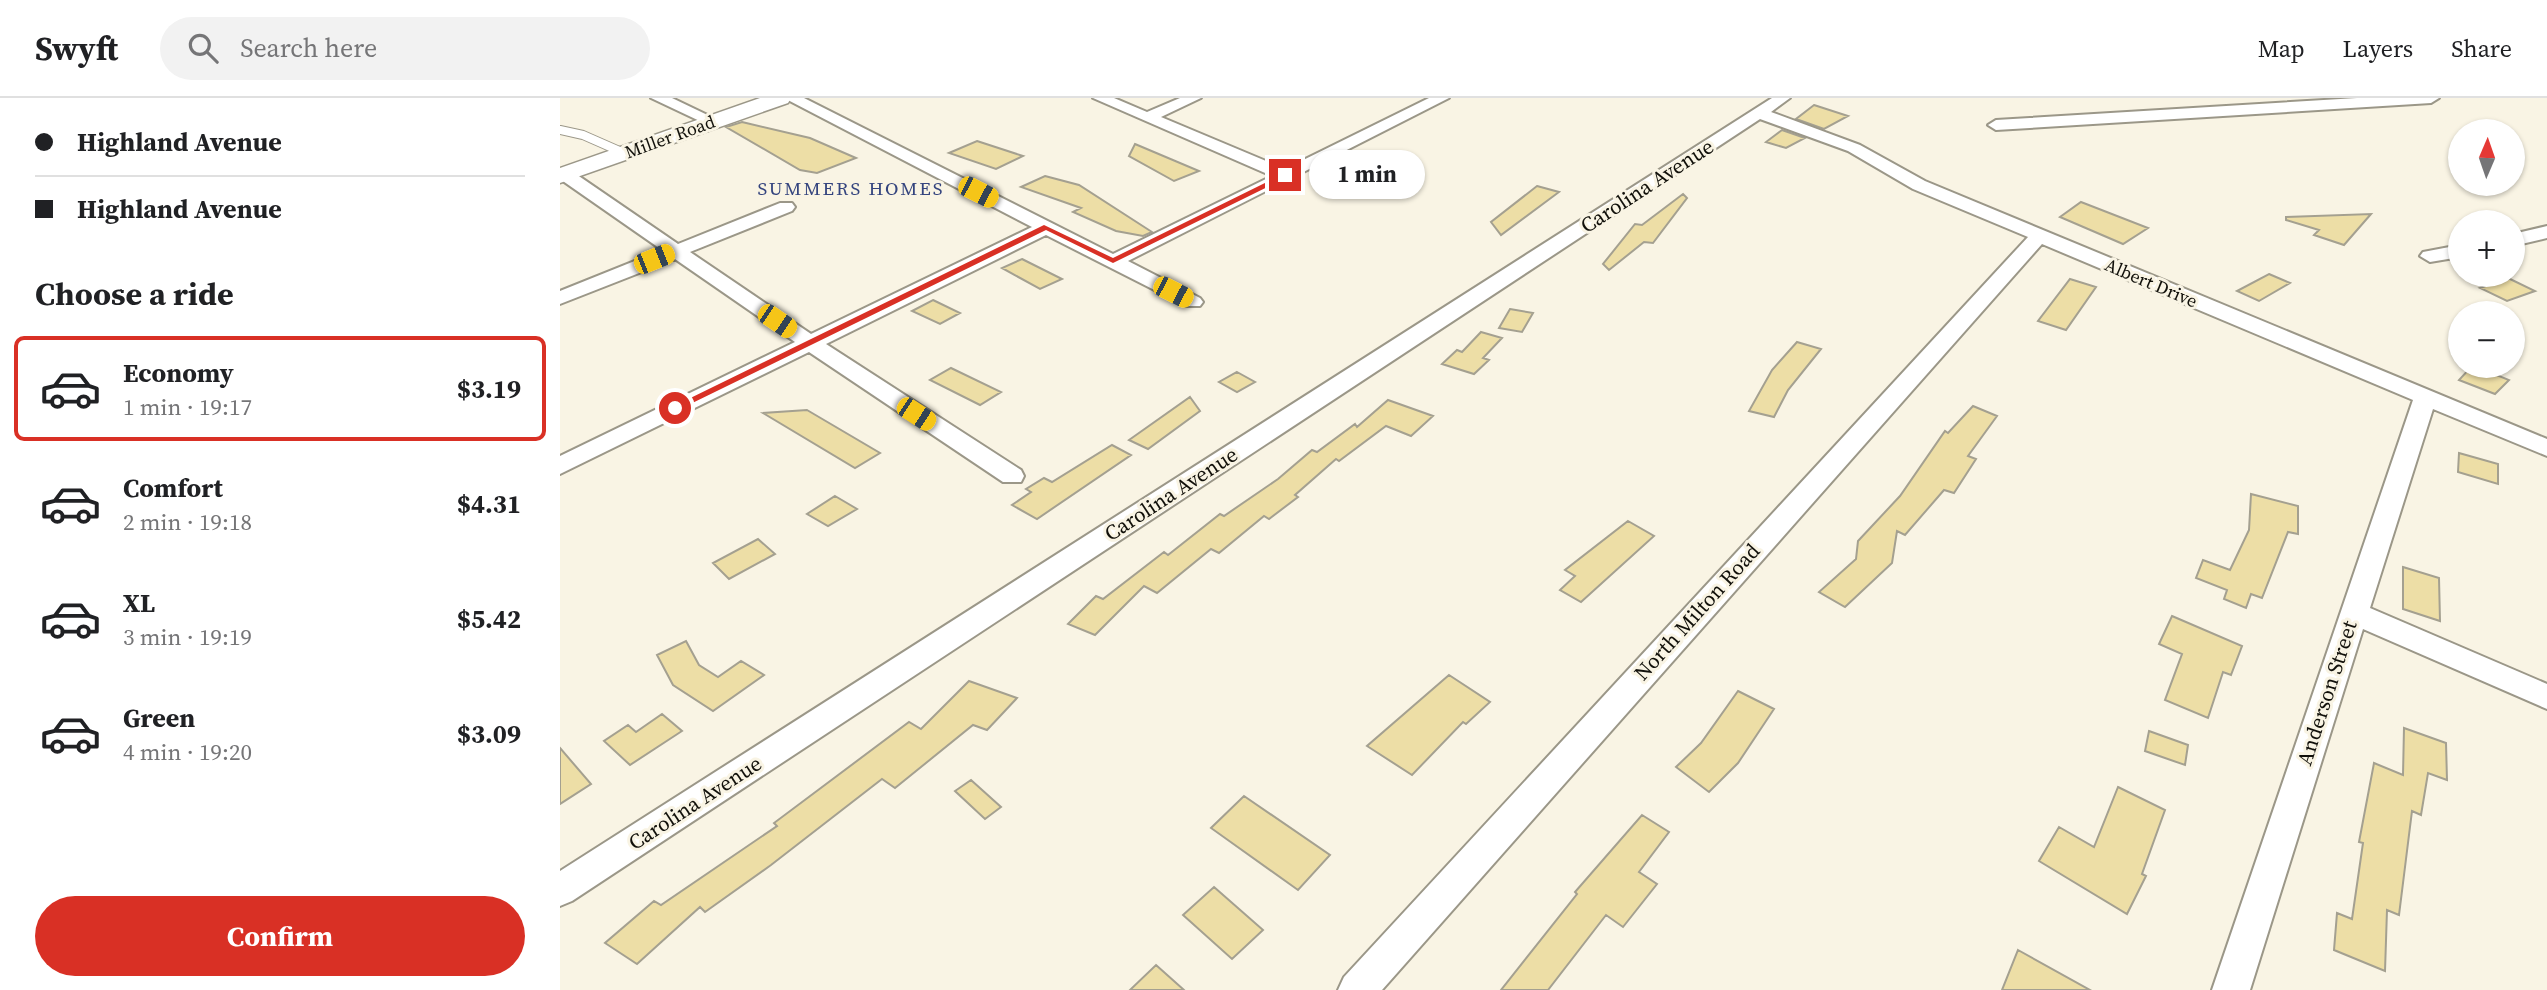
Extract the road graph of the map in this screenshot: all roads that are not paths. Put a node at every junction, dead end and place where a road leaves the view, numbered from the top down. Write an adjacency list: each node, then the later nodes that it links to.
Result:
1 (659, 98): 12 (street)
2 (780, 98): 12 (main road, Miller Road)
3 (792, 98): 19 (street)
4 (1101, 98): 11 (street)
5 (1193, 98): 11 (street)
6 (1441, 98): 17 (street)
7 (1782, 98): 10 (street, Carolina Avenue)
8 (2431, 98): 9 (street)
9 (2380, 99): 13 (street)
10 (1758, 113): 21 (street, Albert Drive); 36 (street, Carolina Avenue)
11 (1148, 117): 17 (street)
12 (712, 121): 15 (main road, Miller Road)
13 (1996, 125)
14 (560, 130): 15 (lane)
15 (624, 153): 16 (main road, Miller Road)
16 (562, 175): 23 (street)
17 (1285, 175): 26 (street)
18 (786, 207): 23 (street)
19 (1046, 227): 26 (street); 29 (street)
20 (2547, 232): 22 (street)
21 (2039, 236): 30 (street, Albert Drive); 37 (street, North Milton Road)
22 (2525, 237)
23 (677, 250): 27 (street); 29 (street)
24 (2448, 253): 25 (street)
25 (2430, 256)
26 (1113, 261): 28 (street)
27 (560, 298)
28 (1193, 302)
29 (808, 342): 32 (street); 33 (street)
30 (2425, 397): 31 (street, Albert Drive); 34 (street, Anderson Street)
31 (2547, 448)
32 (560, 466)
33 (1013, 476)
34 (2354, 613): 35 (street); 38 (street, Anderson Street)
35 (2547, 697)
36 (560, 890)
37 (1357, 990)
38 (2231, 990)

